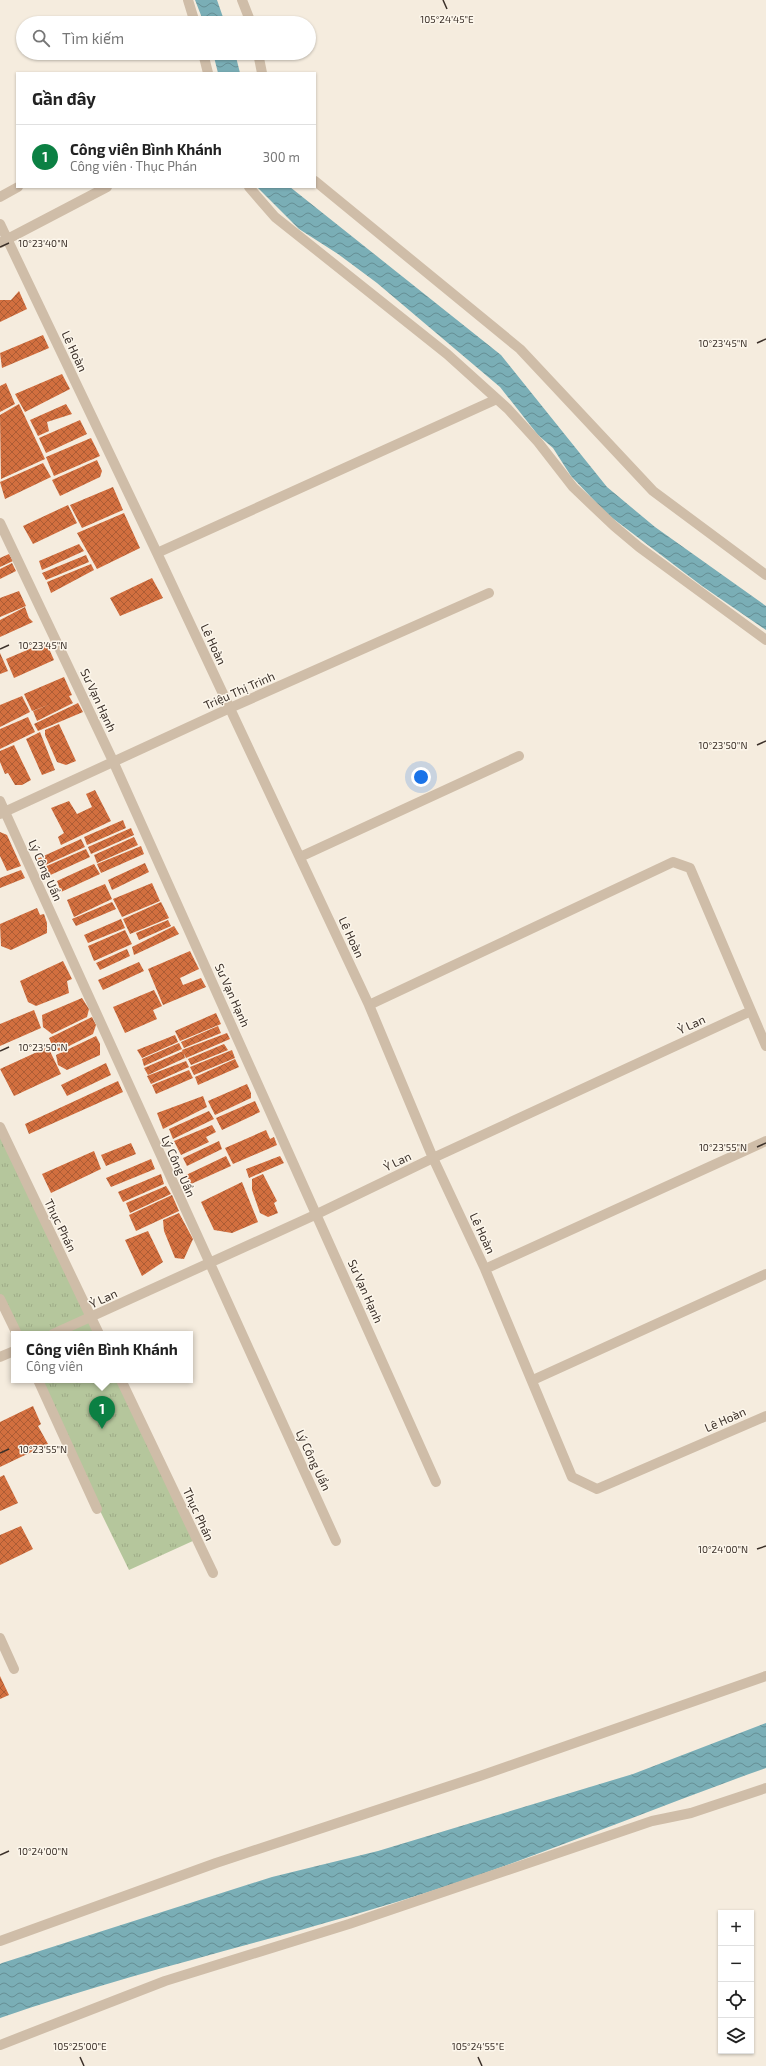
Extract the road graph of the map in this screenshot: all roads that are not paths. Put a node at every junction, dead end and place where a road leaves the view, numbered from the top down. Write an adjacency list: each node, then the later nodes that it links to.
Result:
1 (188, 0): 3 (street)
2 (242, 0): 4 (street)
3 (193, 16)
4 (248, 16)
5 (205, 60): 7 (street)
6 (259, 60): 8 (street)
7 (208, 72)
8 (262, 72)
9 (316, 182): 19 (street)
10 (16, 188): 13 (street)
11 (105, 188): 15 (street)
12 (250, 188): 16 (street)
13 (0, 197)
14 (0, 224): 15 (street, Lê Hoàn)
15 (4, 241): 18 (street, Lê Hoàn)
16 (497, 399): 18 (street); 21 (street)
17 (0, 523): 24 (street, Sư Vạn Hạnh)
18 (157, 553): 22 (street, Lê Hoàn)
19 (766, 575)
20 (489, 593): 22 (street, Triệu Thị Trinh)
21 (766, 640)
22 (230, 708): 24 (street, Triệu Thị Trinh); 27 (street, Lê Hoàn)
23 (519, 756): 27 (street)
24 (113, 762): 26 (street, Triệu Thị Trinh); 34 (street, Sư Vạn Hạnh)
25 (0, 801): 26 (street, Lý Công Uẩn)
26 (3, 813): 35 (street, Lý Công Uẩn)
27 (300, 857): 28 (street, Lê Hoàn)
28 (369, 1005): 29 (street); 33 (street, Lê Hoàn)
29 (751, 1011): 30 (street); 33 (street, Ỷ Lan)
30 (766, 1046)
31 (0, 1126): 39 (street, Thục Phán)
32 (766, 1141): 36 (street)
33 (433, 1158): 34 (street, Ỷ Lan); 36 (street, Lê Hoàn)
34 (317, 1214): 35 (street, Ỷ Lan); 49 (street, Sư Vạn Hạnh)
35 (209, 1263): 39 (street, Ỷ Lan); 51 (street, Lý Công Uẩn)
36 (485, 1269): 45 (street, Lê Hoàn)
37 (766, 1274): 45 (street)
38 (0, 1299): 40 (street)
39 (92, 1318): 41 (street, Ỷ Lan); 42 (street, Thục Phán)
40 (16, 1331)
41 (60, 1331)
42 (98, 1331)
43 (11, 1352): 44 (street)
44 (0, 1357)
45 (533, 1380): 48 (street, Lê Hoàn)
46 (39, 1383): 50 (street)
47 (122, 1383): 52 (street, Thục Phán)
48 (766, 1416)
49 (436, 1482)
50 (97, 1510)
51 (336, 1541)
52 (213, 1573)
53 (0, 1638): 54 (street)
54 (14, 1669)
55 (766, 1676): 57 (street)
56 (766, 1788): 58 (street)
57 (0, 1941)
58 (0, 2045)

